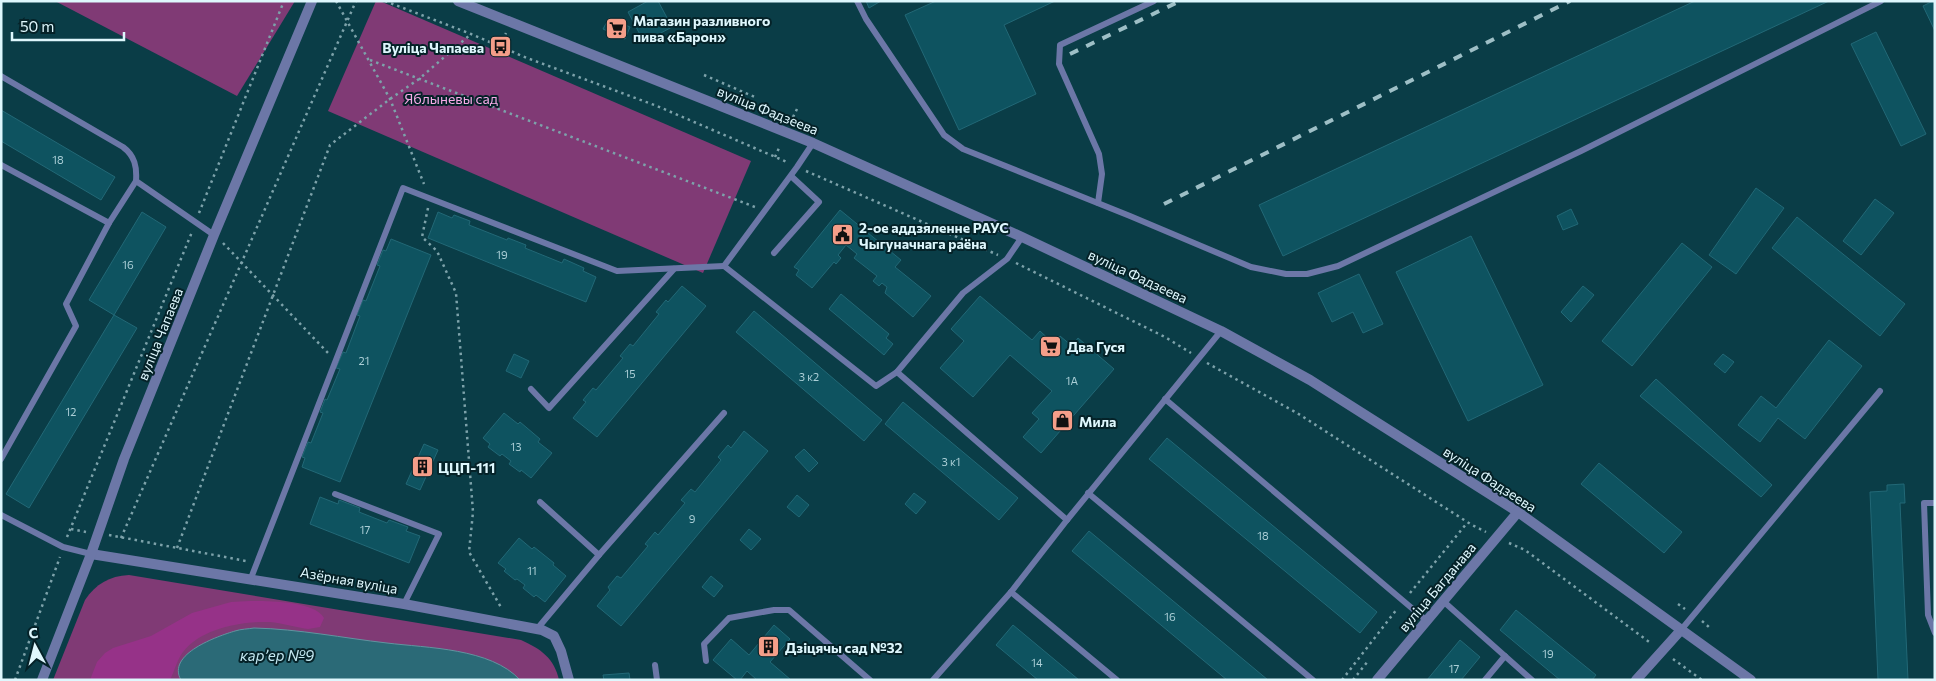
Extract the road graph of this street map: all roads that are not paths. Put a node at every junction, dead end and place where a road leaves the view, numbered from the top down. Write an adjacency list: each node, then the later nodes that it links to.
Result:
1 (312, 1): 13 (street, вуліца Чапаева)
2 (458, 1): 7 (street, вуліца Фадзеева)
3 (857, 1): 11 (lane)
4 (1154, 1): 11 (lane)
5 (1881, 1): 11 (lane)
6 (1, 76): 10 (lane)
7 (813, 143): 9 (lane); 14 (street, вуліца Фадзеева)
8 (1, 165): 12 (lane)
9 (791, 176): 15 (lane); 16 (lane)
10 (136, 181): 12 (lane); 13 (lane)
11 (1098, 203)
12 (109, 223): 24 (lane)
13 (214, 235): 32 (street, вуліца Чапаева)
14 (1022, 237): 18 (street, вуліца Фадзеева); 19 (lane)
15 (774, 253)
16 (724, 266): 17 (lane); 19 (lane)
17 (674, 269): 20 (lane); 34 (lane)
18 (1221, 331): 22 (lane); 29 (street, вуліца Фадзеева)
19 (897, 372): 31 (lane)
20 (531, 389)
21 (1880, 391): 40 (lane)
22 (1165, 399): 26 (lane); 38 (lane)
23 (724, 413): 33 (lane)
24 (1, 459)
25 (336, 494): 37 (lane)
26 (1088, 494): 31 (lane); 51 (lane)
27 (540, 502): 33 (lane)
28 (1935, 503): 41 (lane)
29 (1518, 512): 36 (street, вуліца Багданава); 40 (street, вуліца Фадзеева)
30 (1, 515): 32 (lane)
31 (1066, 520): 35 (lane)
32 (91, 554): 34 (street, Азёрная вуліца); 46 (street, вуліца Чапаева)
33 (599, 555): 39 (lane)
34 (251, 578): 37 (street, Азёрная вуліца)
35 (1011, 592): 45 (lane); 50 (lane)
36 (1443, 601): 38 (street, вуліца Багданава); 42 (lane)
37 (404, 604): 39 (street, Азёрная вуліца)
38 (1427, 621): 52 (street, вуліца Багданава)
39 (537, 629): 47 (street, Азёрная вуліца)
40 (1681, 630): 55 (street); 56 (street, вуліца Фадзеева)
41 (1935, 633)
42 (1505, 656): 53 (lane); 54 (lane)
43 (706, 661): 49 (lane)
44 (655, 664): 48 (lane)
45 (937, 678)
46 (42, 680)
47 (569, 680)
48 (657, 680)
49 (870, 680)
50 (1117, 680)
51 (1313, 680)
52 (1377, 680)
53 (1485, 680)
54 (1532, 680)
55 (1636, 680)
56 (1751, 680)

